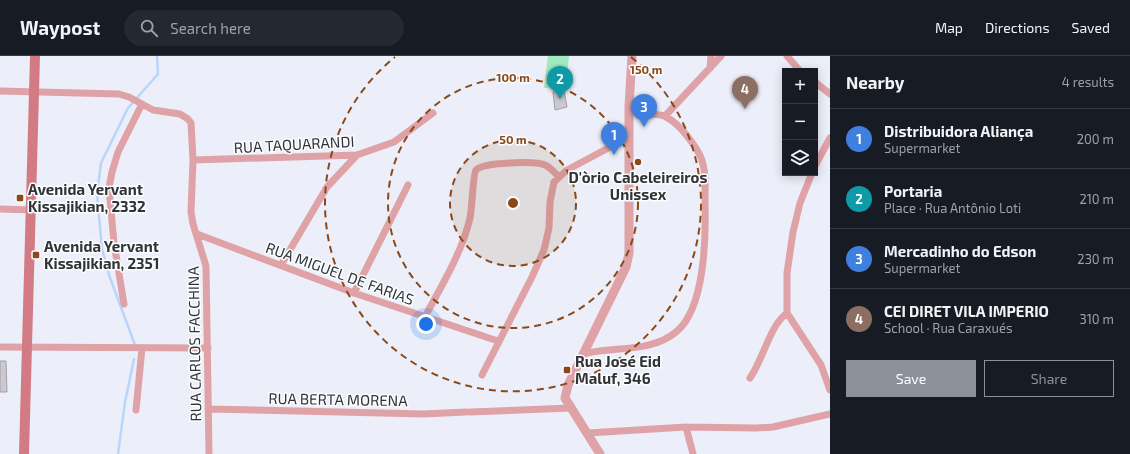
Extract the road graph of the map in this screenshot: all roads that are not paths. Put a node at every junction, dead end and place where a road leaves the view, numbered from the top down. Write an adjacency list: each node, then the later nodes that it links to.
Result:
1 (35, 56): 10 (main road)
2 (632, 56): 13 (street)
3 (710, 56): 6 (street)
4 (721, 56): 6 (street)
5 (786, 56): 7 (street)
6 (710, 68): 15 (street)
7 (797, 68)
8 (818, 84): 11 (street)
9 (0, 91): 10 (street)
10 (34, 93): 12 (street); 25 (main road)
11 (830, 94)
12 (140, 103): 19 (street, RUA CARLOS FACCHINA); 29 (street)
13 (628, 106): 15 (street); 16 (street)
14 (434, 113): 18 (street, RUA TAQUARANDI)
15 (665, 116): 37 (street)
16 (629, 137): 22 (street); 37 (street)
17 (830, 138): 20 (street)
18 (357, 155): 19 (street, RUA TAQUARANDI); 27 (street)
19 (193, 160): 26 (street, RUA CARLOS FACCHINA)
20 (818, 160)
21 (811, 176): 30 (street)
22 (556, 179): 31 (street); 32 (street)
23 (408, 185): 28 (street)
24 (0, 209): 25 (street)
25 (32, 210): 34 (main road)
26 (197, 234): 27 (street, RUA MIGUEL DE FARIAS); 36 (street, RUA CARLOS FACCHINA)
27 (281, 265): 28 (street, RUA MIGUEL DE FARIAS)
28 (354, 293): 31 (street, RUA MIGUEL DE FARIAS)
29 (124, 304)
30 (787, 313): 39 (street); 40 (street)
31 (425, 317): 32 (street, RUA MIGUEL DE FARIAS)
32 (498, 341): 38 (street)
33 (0, 347): 34 (street)
34 (26, 348): 35 (street); 47 (main road)
35 (142, 348): 36 (street); 42 (street)
36 (208, 348): 43 (street, RUA CARLOS FACCHINA)
37 (583, 354): 41 (street)
38 (482, 375)
39 (750, 378)
40 (830, 390)
41 (571, 408): 43 (street, RUA BERTA MORENA); 46 (street)
42 (136, 410)
43 (208, 410): 48 (street, RUA CARLOS FACCHINA)
44 (830, 414): 45 (street)
45 (686, 428): 46 (street); 50 (street)
46 (588, 433): 49 (street)
47 (24, 454)
48 (209, 454)
49 (600, 454)
50 (693, 454)

